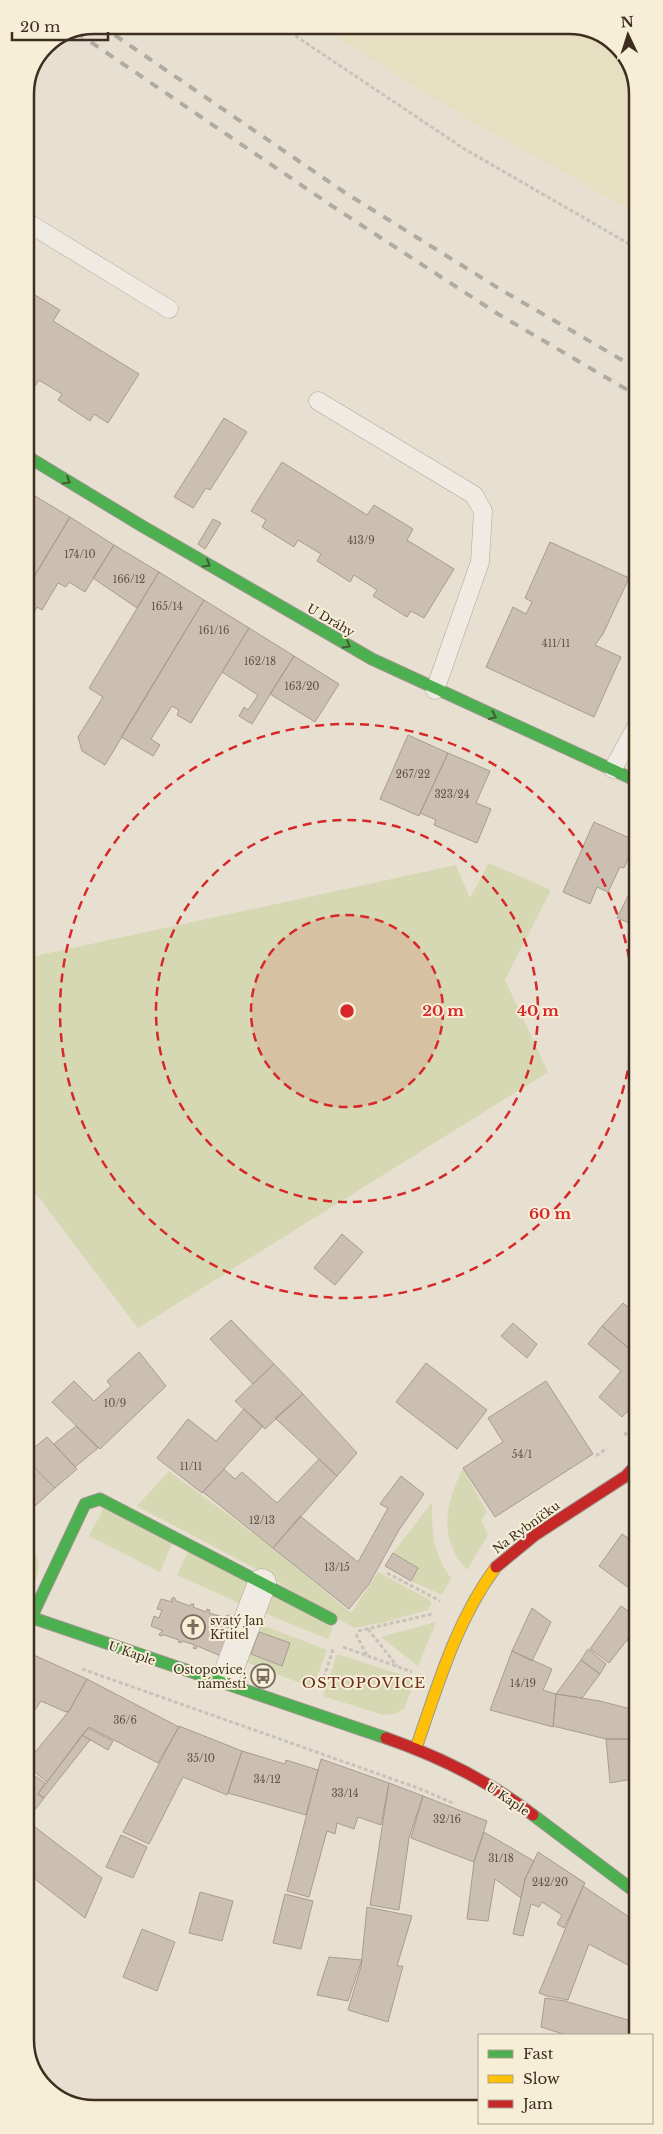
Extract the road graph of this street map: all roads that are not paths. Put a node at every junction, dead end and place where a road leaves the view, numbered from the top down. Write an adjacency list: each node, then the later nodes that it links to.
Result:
1 (34, 226): 2 (lane)
2 (169, 309)
3 (318, 401): 5 (lane)
4 (34, 461): 5 (street, U Dráhy, one-way to 5)
5 (435, 690): 7 (street, U Dráhy, one-way to 7)
6 (629, 740): 7 (lane)
7 (613, 770): 8 (street, U Dráhy)
8 (629, 778)
9 (629, 1473): 15 (street, Na Rybníčku)
10 (262, 1583): 11 (street, U Kaple); 13 (street, U Kaple); 14 (street)
11 (34, 1607)
12 (34, 1619): 15 (street, U Kaple)
13 (330, 1620)
14 (230, 1667)
15 (416, 1748): 16 (street, U Kaple)
16 (629, 1888)

